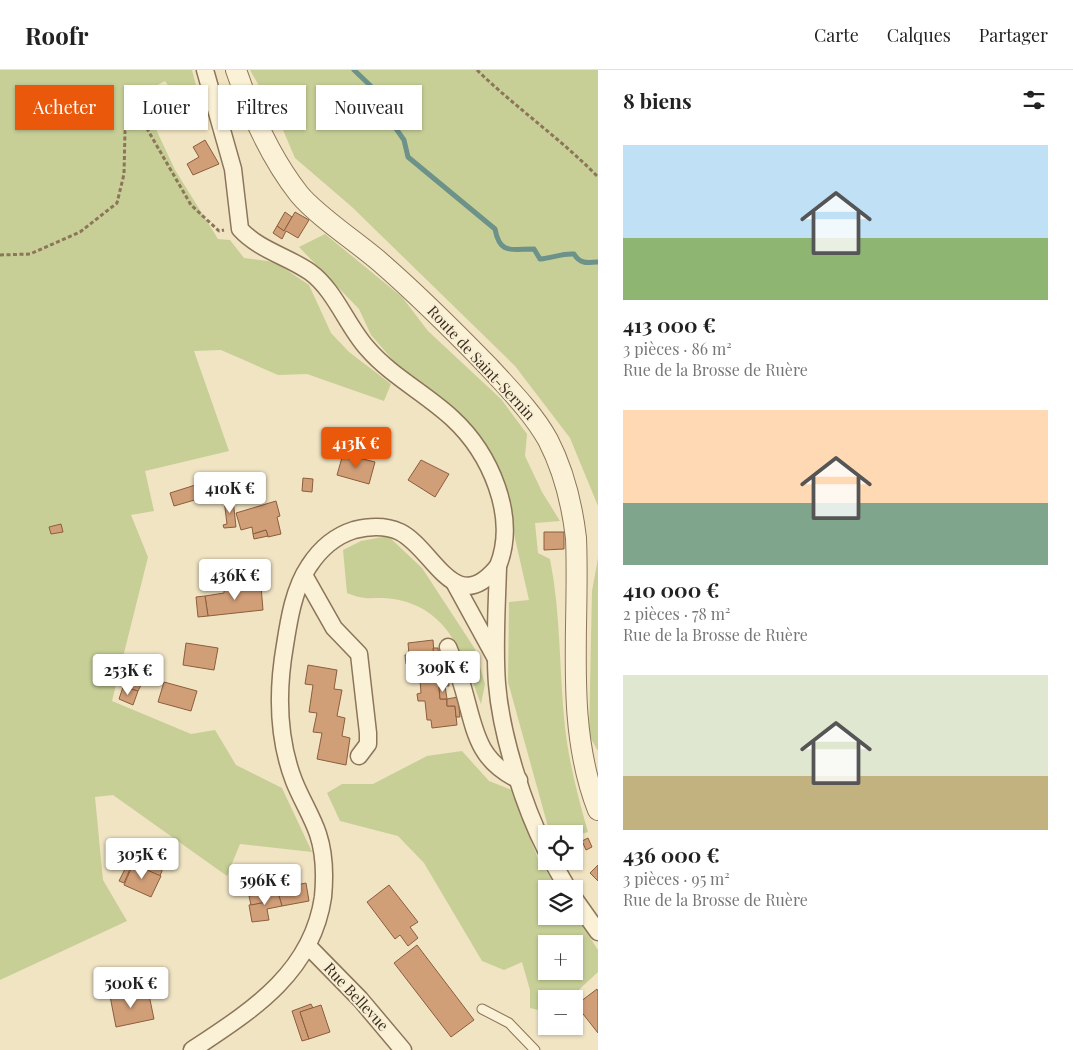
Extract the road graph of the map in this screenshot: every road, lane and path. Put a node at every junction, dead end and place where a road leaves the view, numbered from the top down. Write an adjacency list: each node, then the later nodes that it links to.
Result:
1 (205, 70): 5 (street)
2 (236, 70): 13 (street, Route de Saint-Sernin)
3 (477, 70): 4 (path)
4 (598, 177)
5 (240, 229): 6 (path); 7 (street)
6 (0, 255)
7 (498, 566): 9 (street); 11 (street)
8 (304, 575): 9 (street); 12 (street); 19 (street)
9 (455, 584): 11 (street)
10 (448, 647): 14 (street)
11 (496, 659): 14 (street)
12 (359, 756)
13 (592, 779): 15 (street, Route de Saint-Sernin)
14 (519, 780): 16 (street)
15 (598, 810)
16 (538, 832)
17 (583, 911): 18 (street)
18 (598, 932)
19 (308, 946): 21 (street); 22 (street, Rue Bellevue)
20 (482, 1009): 23 (lane)
21 (192, 1050)
22 (403, 1050)
23 (535, 1050)

